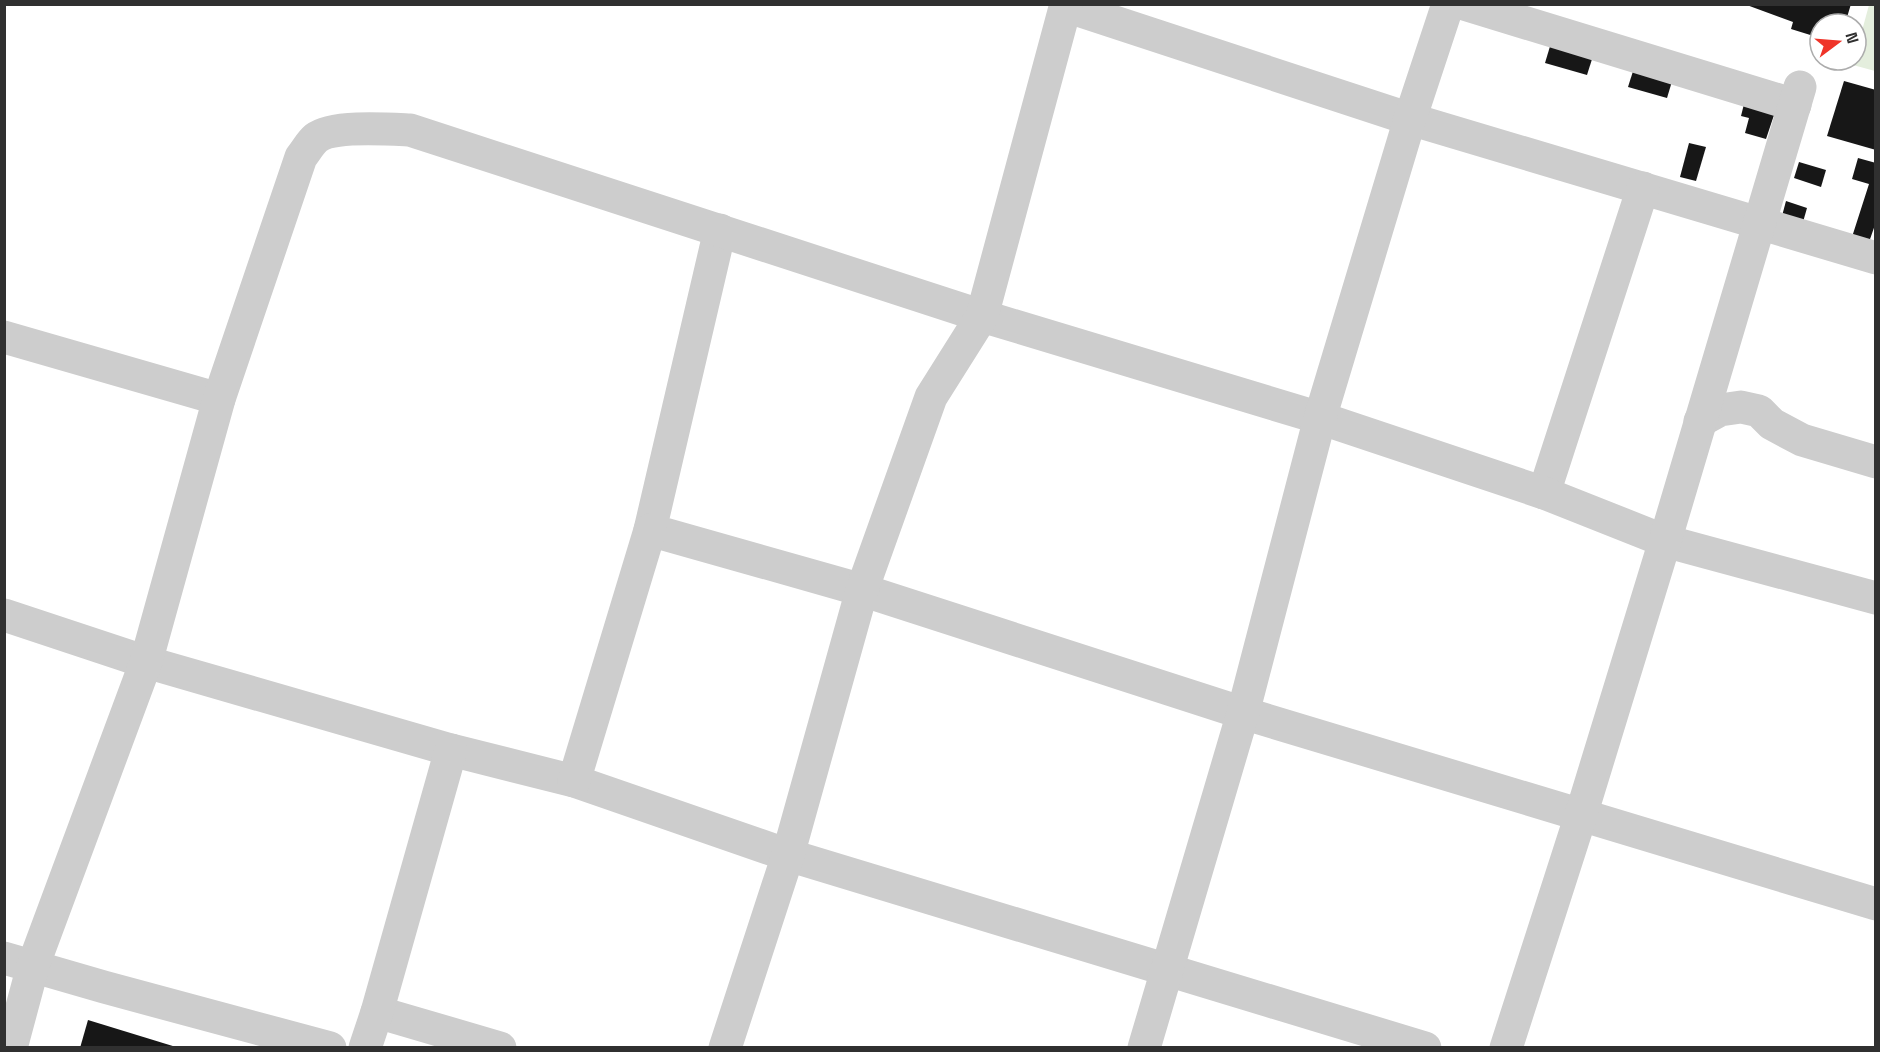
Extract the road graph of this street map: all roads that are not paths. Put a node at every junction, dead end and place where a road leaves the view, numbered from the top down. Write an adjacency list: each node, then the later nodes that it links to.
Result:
1 (1448, 4): 4 (street)
2 (1464, 4): 6 (street)
3 (1066, 5): 4 (street); 9 (street)
4 (1410, 119): 5 (street); 12 (street)
5 (1643, 188): 6 (street); 15 (street)
6 (1759, 223): 8 (street); 13 (street)
7 (720, 230): 9 (street); 11 (street); 16 (street)
8 (1875, 258)
9 (982, 316): 12 (street); 18 (street)
10 (4, 337): 11 (street)
11 (219, 399): 21 (street)
12 (1320, 418): 15 (street); 22 (street)
13 (1700, 421): 14 (street); 17 (street)
14 (1875, 462)
15 (1544, 493): 17 (street)
16 (650, 530): 18 (street); 24 (street)
17 (1665, 540): 19 (street); 25 (street)
18 (862, 590): 22 (street); 26 (street)
19 (1875, 598)
20 (4, 615): 21 (street)
21 (146, 662): 23 (street); 28 (street)
22 (1243, 713): 25 (street); 29 (street)
23 (451, 750): 24 (street); 30 (street)
24 (574, 781): 26 (street)
25 (1581, 815): 27 (street); 38 (street)
26 (788, 855): 29 (street); 35 (street)
27 (1875, 904)
28 (19, 962): 31 (street); 32 (street)
29 (1169, 969): 36 (street); 37 (street)
30 (377, 1012): 33 (street); 34 (street)
31 (10, 1047)
32 (330, 1047)
33 (365, 1047)
34 (500, 1047)
35 (725, 1047)
36 (1144, 1047)
37 (1425, 1047)
38 (1506, 1047)

